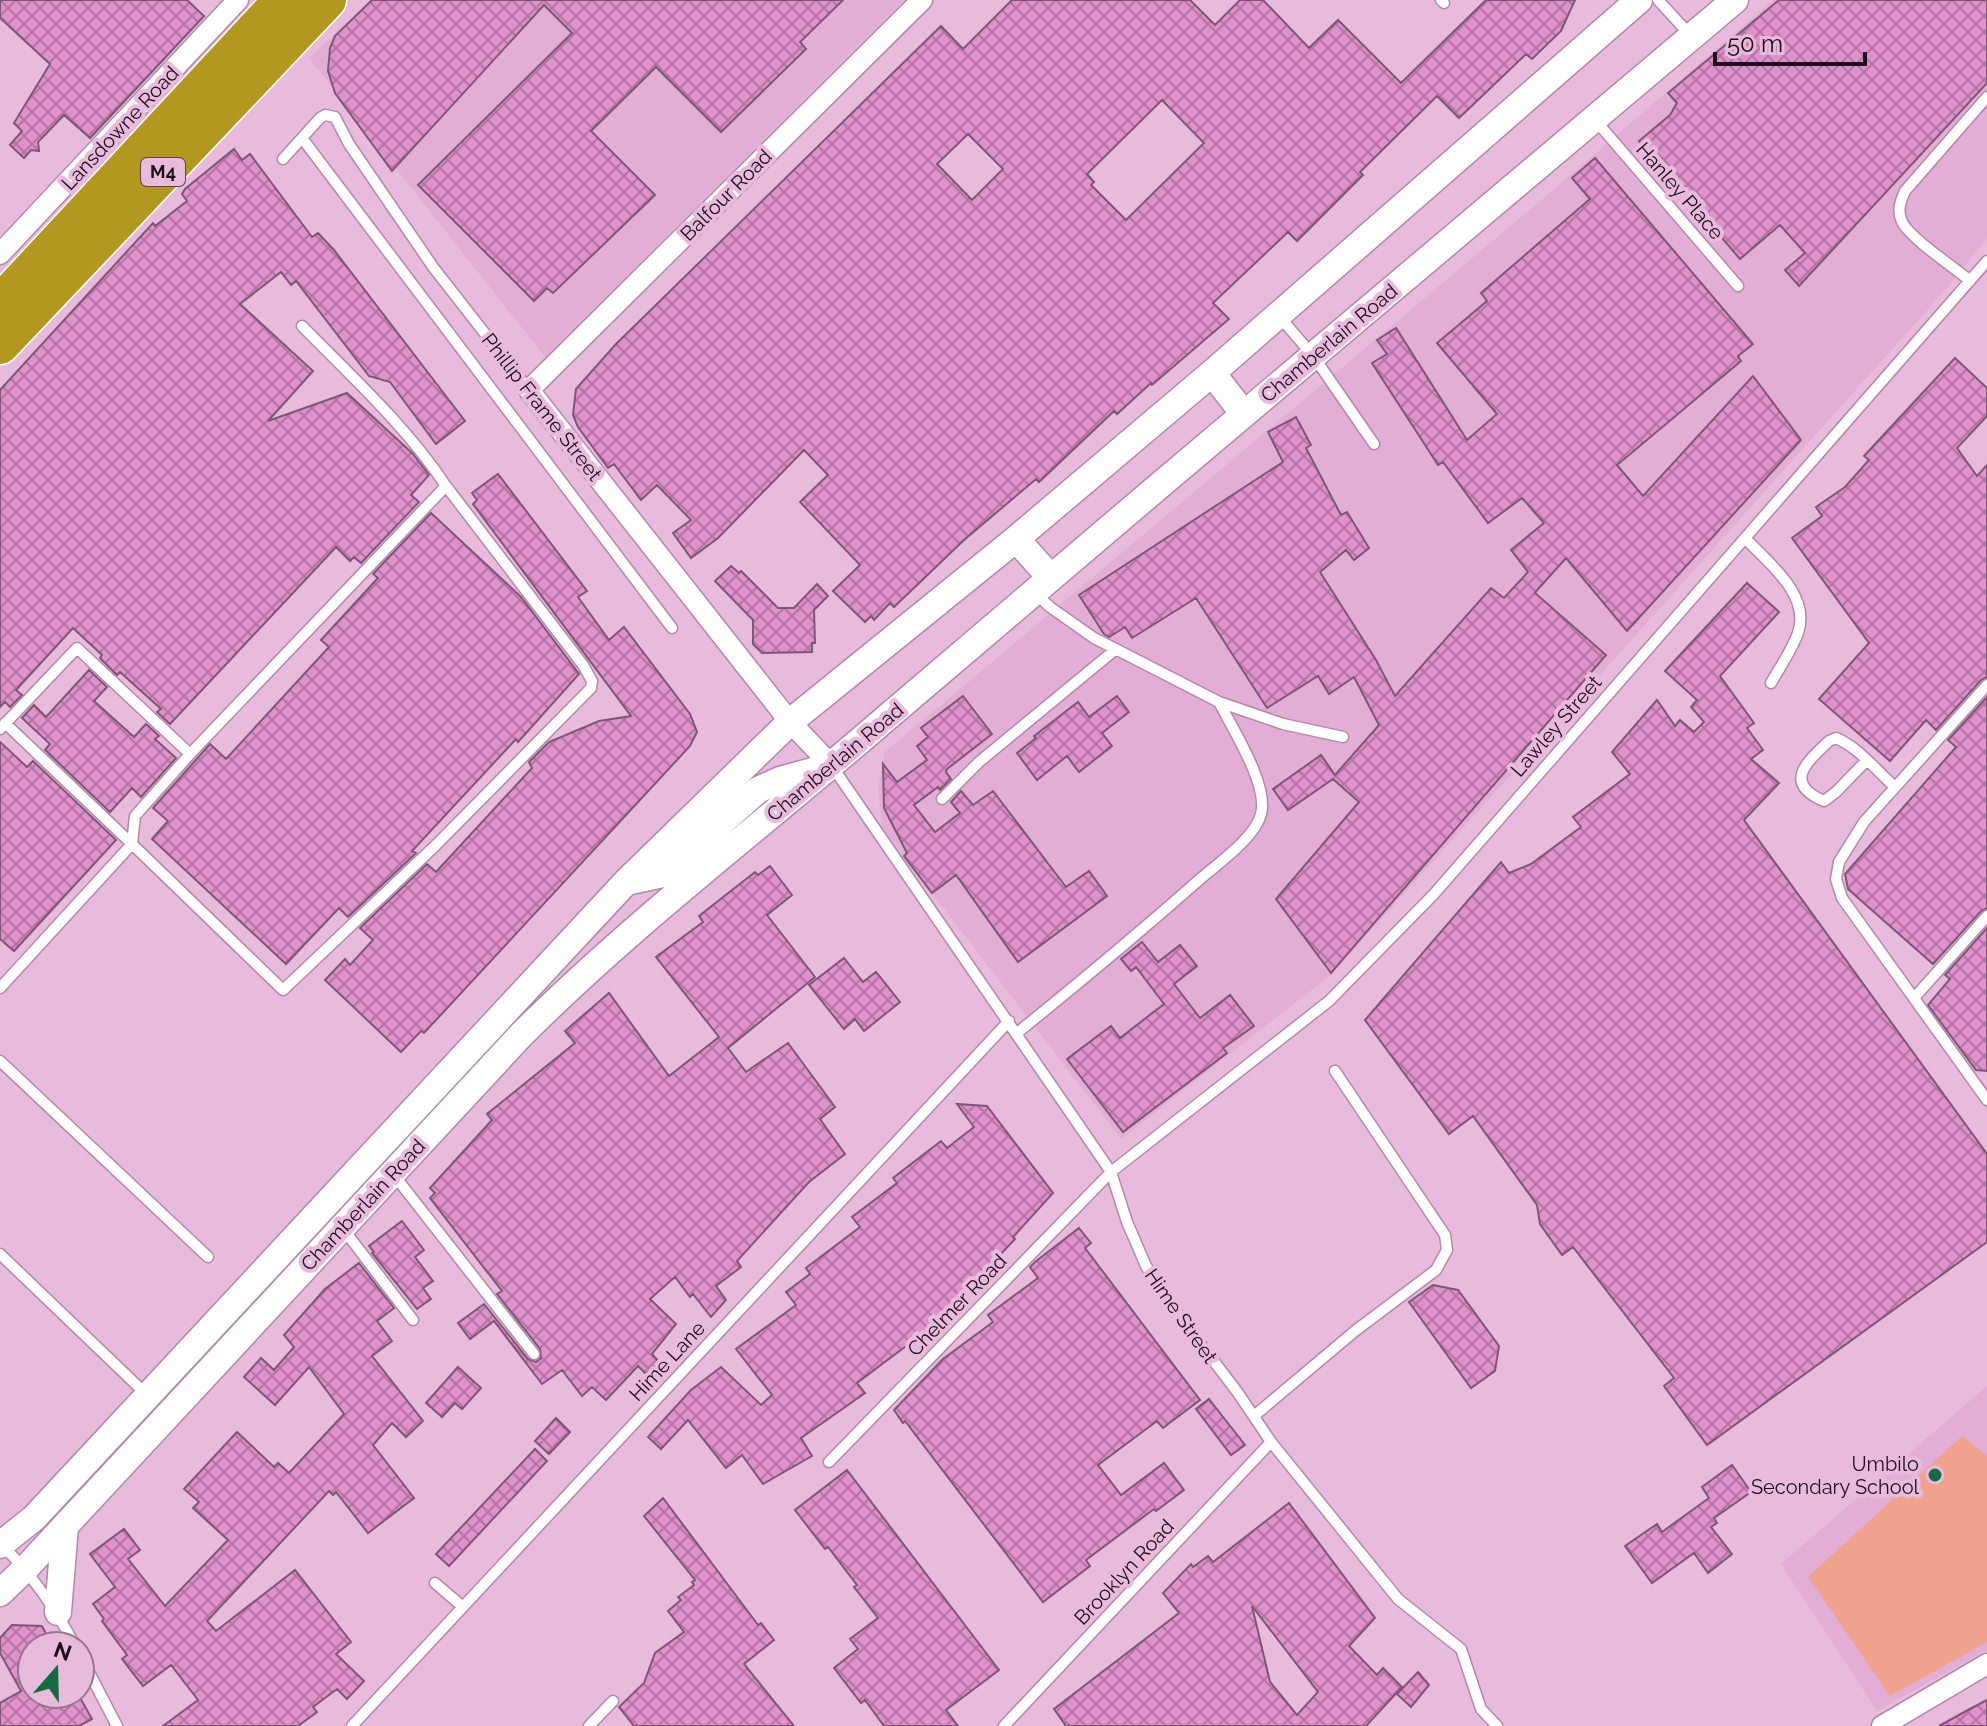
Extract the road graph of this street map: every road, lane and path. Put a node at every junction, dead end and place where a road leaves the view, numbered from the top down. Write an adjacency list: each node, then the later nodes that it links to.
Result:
1 (283, 0): 17 (highway, M4)
2 (327, 0): 20 (highway, M4)
3 (922, 0): 23 (street, Balfour Road)
4 (1639, 0): 18 (street, Chamberlain Road)
5 (1658, 0): 8 (lane)
6 (1735, 0): 8 (street, Chamberlain Road)
7 (234, 1): 13 (street, Lansdowne Road)
8 (1692, 37): 10 (street, Chamberlain Road)
9 (1987, 97): 15 (lane)
10 (1594, 119): 16 (lane, Hanley Place); 21 (street, Chamberlain Road)
11 (302, 138): 12 (lane); 23 (lane, Phillip Frame Street); 30 (lane)
12 (283, 159)
13 (0, 254)
14 (1987, 261): 15 (lane, Lawley Street)
15 (1970, 281): 27 (lane, Lawley Street)
16 (1738, 286)
17 (0, 304)
18 (1279, 316): 21 (lane); 22 (street, Chamberlain Road)
19 (302, 326): 26 (lane)
20 (0, 345)
21 (1314, 357): 24 (street, Chamberlain Road); 25 (lane)
22 (1212, 373): 24 (street); 28 (street, Chamberlain Road)
23 (529, 390): 35 (street, Phillip Frame Street)
24 (1244, 414): 29 (street, Chamberlain Road)
25 (1374, 444)
26 (446, 486): 38 (lane); 43 (lane)
27 (1745, 538): 32 (lane); 55 (lane, Lawley Street)
28 (1016, 539): 29 (street); 35 (street, Chamberlain Road)
29 (1043, 585): 31 (lane); 40 (street, Chamberlain Road)
30 (672, 628)
31 (1116, 649): 34 (lane); 42 (lane)
32 (1771, 683)
33 (1987, 685): 41 (lane)
34 (1219, 702): 37 (lane); 51 (lane)
35 (790, 722): 40 (street, Hime Street); 44 (street, Chamberlain Road)
36 (3, 726): 38 (lane); 43 (lane)
37 (1343, 737)
38 (190, 754): 43 (lane)
39 (1866, 761): 39 (lane); 41 (lane)
40 (832, 766): 44 (street); 47 (street, Chamberlain Road); 50 (lane, Hime Street)
41 (1895, 787): 49 (lane)
42 (942, 799)
43 (132, 844): 48 (lane)
44 (626, 882): 46 (street, Chamberlain Road)
45 (1987, 916): 49 (lane)
46 (593, 917): 47 (street); 62 (street, Chamberlain Road)
47 (620, 941): 56 (street, Chamberlain Road)
48 (0, 988)
49 (1914, 998): 54 (lane)
50 (1009, 1021): 51 (lane, Hime Street); 71 (lane, Hime Lane)
51 (1017, 1033): 55 (lane, Hime Street)
52 (0, 1061): 59 (lane)
53 (1335, 1071): 63 (lane)
54 (1987, 1100)
55 (1111, 1172): 63 (lane, Hime Street); 65 (lane, Chelmer Road)
56 (393, 1173): 57 (street, Chamberlain Road); 61 (lane)
57 (342, 1228): 60 (lane); 66 (street, Chamberlain Road)
58 (0, 1254): 62 (lane)
59 (208, 1257)
60 (413, 1320)
61 (534, 1354)
62 (148, 1396): 67 (street, Chamberlain Road)
63 (1254, 1416): 64 (lane, Hime Street)
64 (1271, 1442): 80 (lane, Brooklyn Road); 81 (lane, Hime Street)
65 (829, 1462)
66 (65, 1526): 68 (street, Chamberlain Road); 72 (street)
67 (1, 1545): 68 (lane)
68 (26, 1568): 70 (street, Chamberlain Road); 72 (lane)
69 (435, 1583): 71 (lane)
70 (0, 1593)
71 (463, 1607): 78 (lane, Hime Lane)
72 (58, 1612): 73 (lane)
73 (67, 1630)
74 (1987, 1664): 82 (street)
75 (96, 1686): 77 (lane)
76 (613, 1701): 79 (lane)
77 (117, 1726)
78 (352, 1726)
79 (589, 1726)
80 (1004, 1726)
81 (1497, 1726)
82 (1882, 1726)

